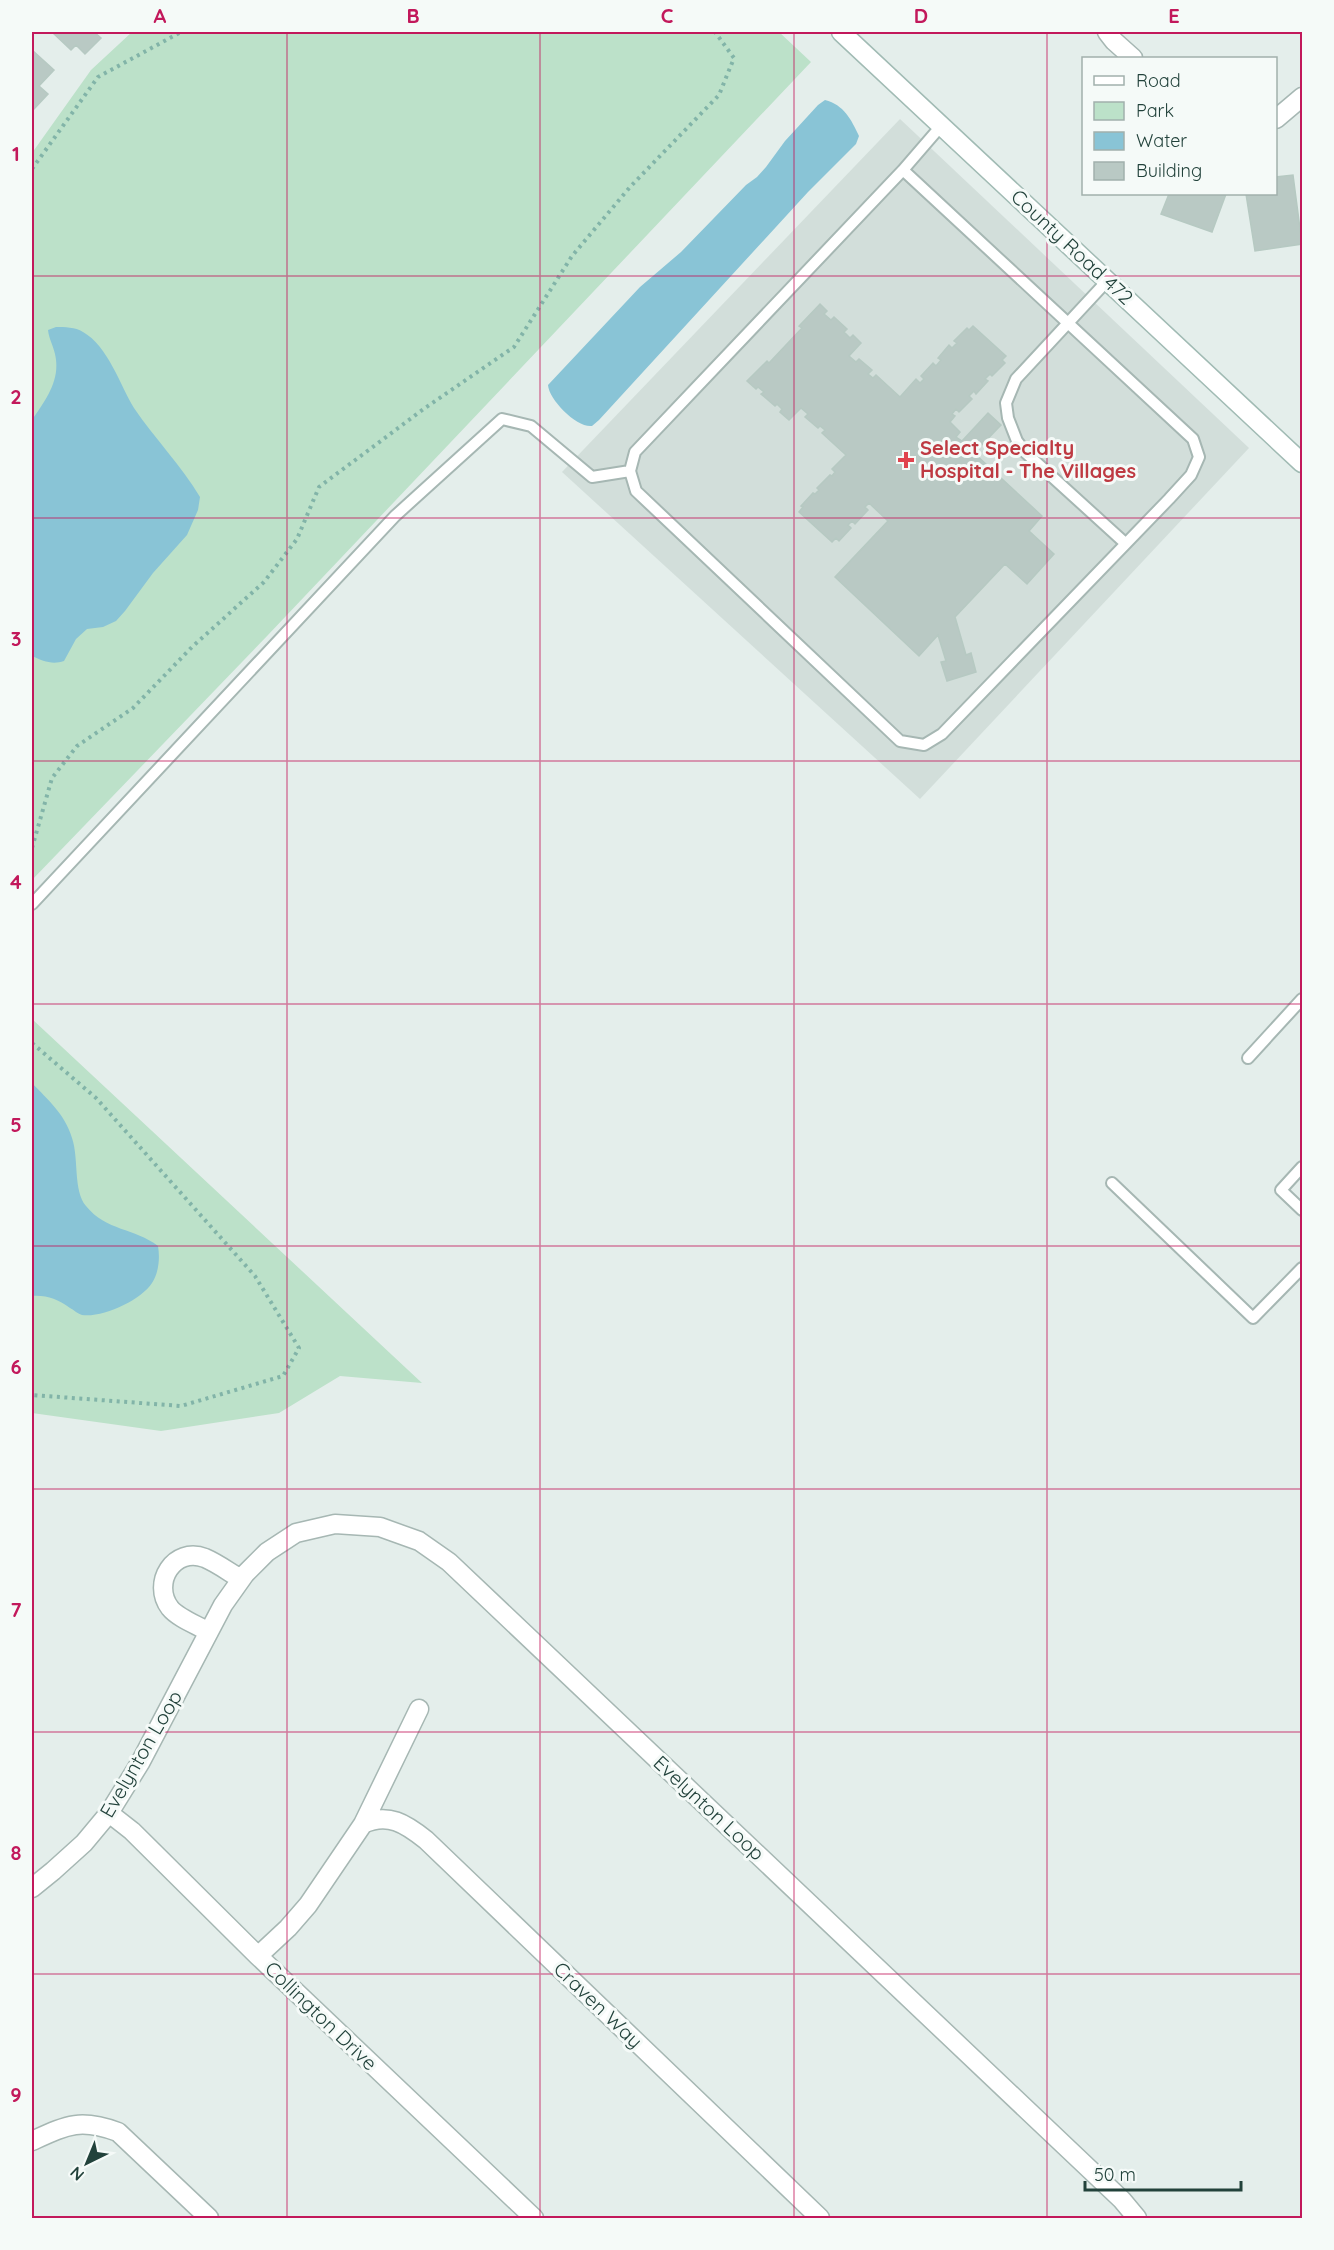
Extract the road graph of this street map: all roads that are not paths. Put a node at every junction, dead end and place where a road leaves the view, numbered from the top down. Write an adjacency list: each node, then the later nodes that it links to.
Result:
1 (841, 32): 6 (street, County Road 472)
2 (1107, 32): 3 (street)
3 (1132, 57)
4 (1302, 97): 5 (street)
5 (1277, 117)
6 (941, 126): 7 (lane); 8 (street, County Road 472)
7 (903, 170): 9 (lane); 11 (lane)
8 (1107, 281): 9 (lane); 10 (street, County Road 472)
9 (1069, 323): 12 (lane); 12 (lane)
10 (1302, 463)
11 (630, 471): 12 (lane); 13 (lane)
12 (1125, 543)
13 (32, 904)
14 (1302, 999): 15 (lane)
15 (1248, 1058)
16 (1302, 1167): 18 (lane)
17 (1112, 1183): 19 (lane)
18 (1302, 1210)
19 (1302, 1268)
20 (241, 1579): 21 (street, Evelynton Loop); 21 (street); 31 (street, Evelynton Loop)
21 (209, 1632): 23 (street, Evelynton Loop)
22 (419, 1709): 24 (street)
23 (109, 1813): 25 (street, Evelynton Loop); 26 (street, Collington Drive)
24 (363, 1824): 26 (street); 30 (street, Craven Way)
25 (32, 1888)
26 (258, 1956): 29 (street, Collington Drive)
27 (32, 2141): 28 (street)
28 (209, 2218)
29 (534, 2218)
30 (820, 2218)
31 (1137, 2218)

